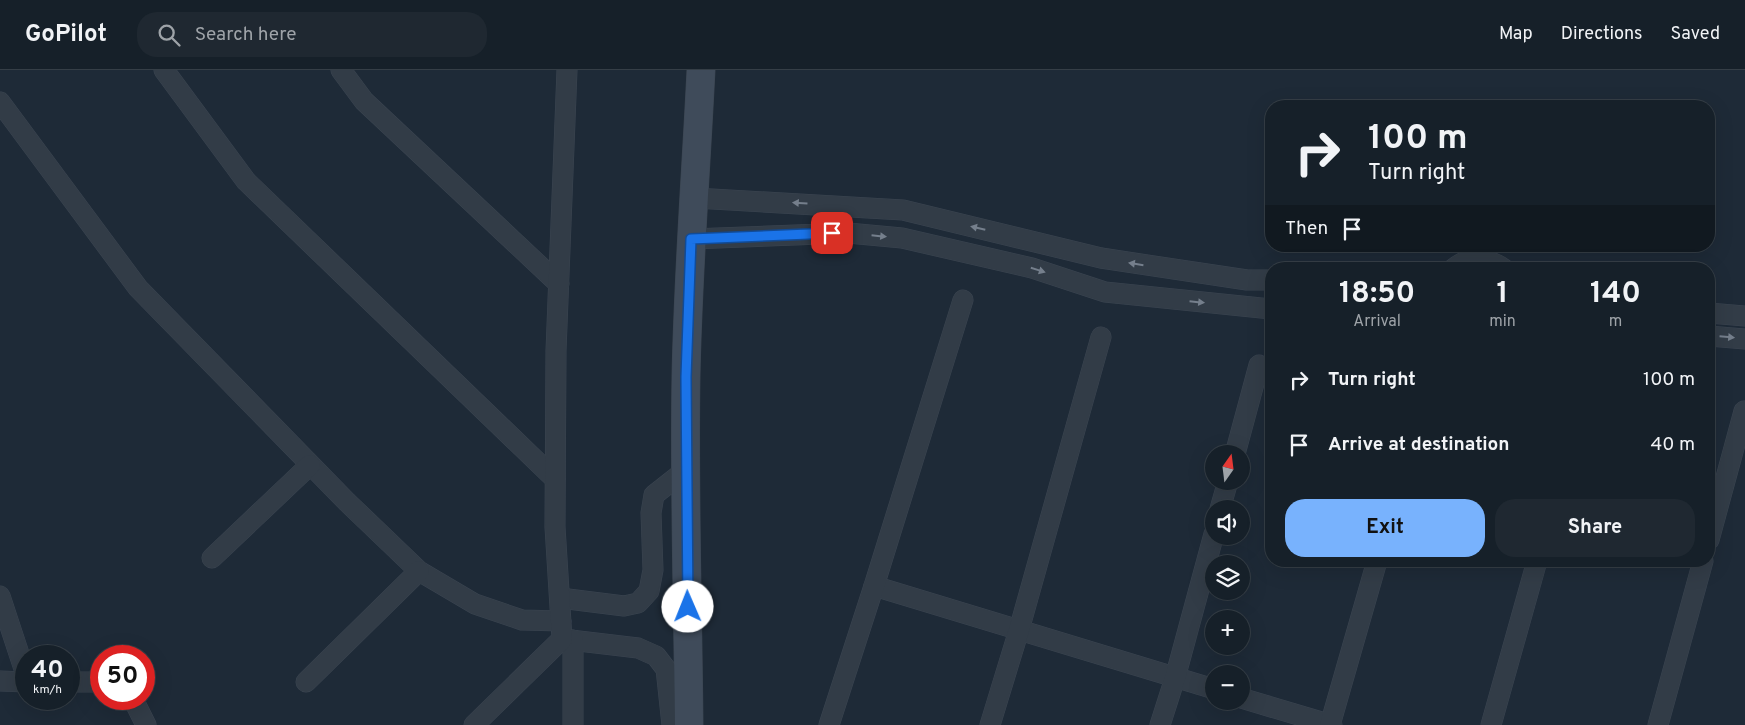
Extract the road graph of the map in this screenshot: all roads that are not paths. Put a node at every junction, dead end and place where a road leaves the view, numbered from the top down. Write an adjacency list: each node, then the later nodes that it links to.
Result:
1 (164, 70): 24 (street)
2 (342, 70): 11 (street)
3 (701, 70): 6 (main road)
4 (565, 72): 11 (street)
5 (0, 102): 22 (street)
6 (695, 198): 7 (main road); 10 (street, one-way to 6)
7 (691, 239): 13 (street, one-way to 13); 23 (main road)
8 (1464, 262): 9 (street)
9 (1491, 262)
10 (1265, 280)
11 (559, 284): 24 (street)
12 (963, 300): 32 (street)
13 (1265, 308)
14 (1715, 313): 15 (street)
15 (1745, 316)
16 (1715, 336): 18 (street, one-way to 18)
17 (1101, 337): 35 (street)
18 (1745, 339)
19 (1259, 365): 21 (street)
20 (1744, 410): 25 (street)
21 (1237, 445)
22 (310, 465): 27 (street); 31 (street)
23 (687, 469): 34 (street); 49 (main road)
24 (555, 479): 34 (street)
25 (1715, 518)
26 (1211, 545): 38 (street)
27 (212, 558)
28 (1375, 567): 53 (street)
29 (1535, 567): 54 (street)
30 (1701, 567): 55 (street)
31 (419, 571): 36 (street); 41 (street)
32 (874, 586): 35 (street); 50 (street)
33 (0, 596): 37 (street)
34 (560, 598): 36 (street)
35 (1019, 630): 38 (street); 51 (street)
36 (565, 633): 46 (street); 47 (street); 48 (street)
37 (16, 645)
38 (1175, 678): 42 (street); 52 (street)
39 (0, 681): 40 (street)
40 (15, 682)
41 (306, 682)
42 (1205, 686)
43 (1250, 701): 53 (street)
44 (138, 710): 45 (street)
45 (146, 725)
46 (474, 725)
47 (573, 725)
48 (672, 725)
49 (689, 725)
50 (829, 725)
51 (990, 725)
52 (1160, 725)
53 (1330, 725)
54 (1491, 725)
55 (1658, 725)

